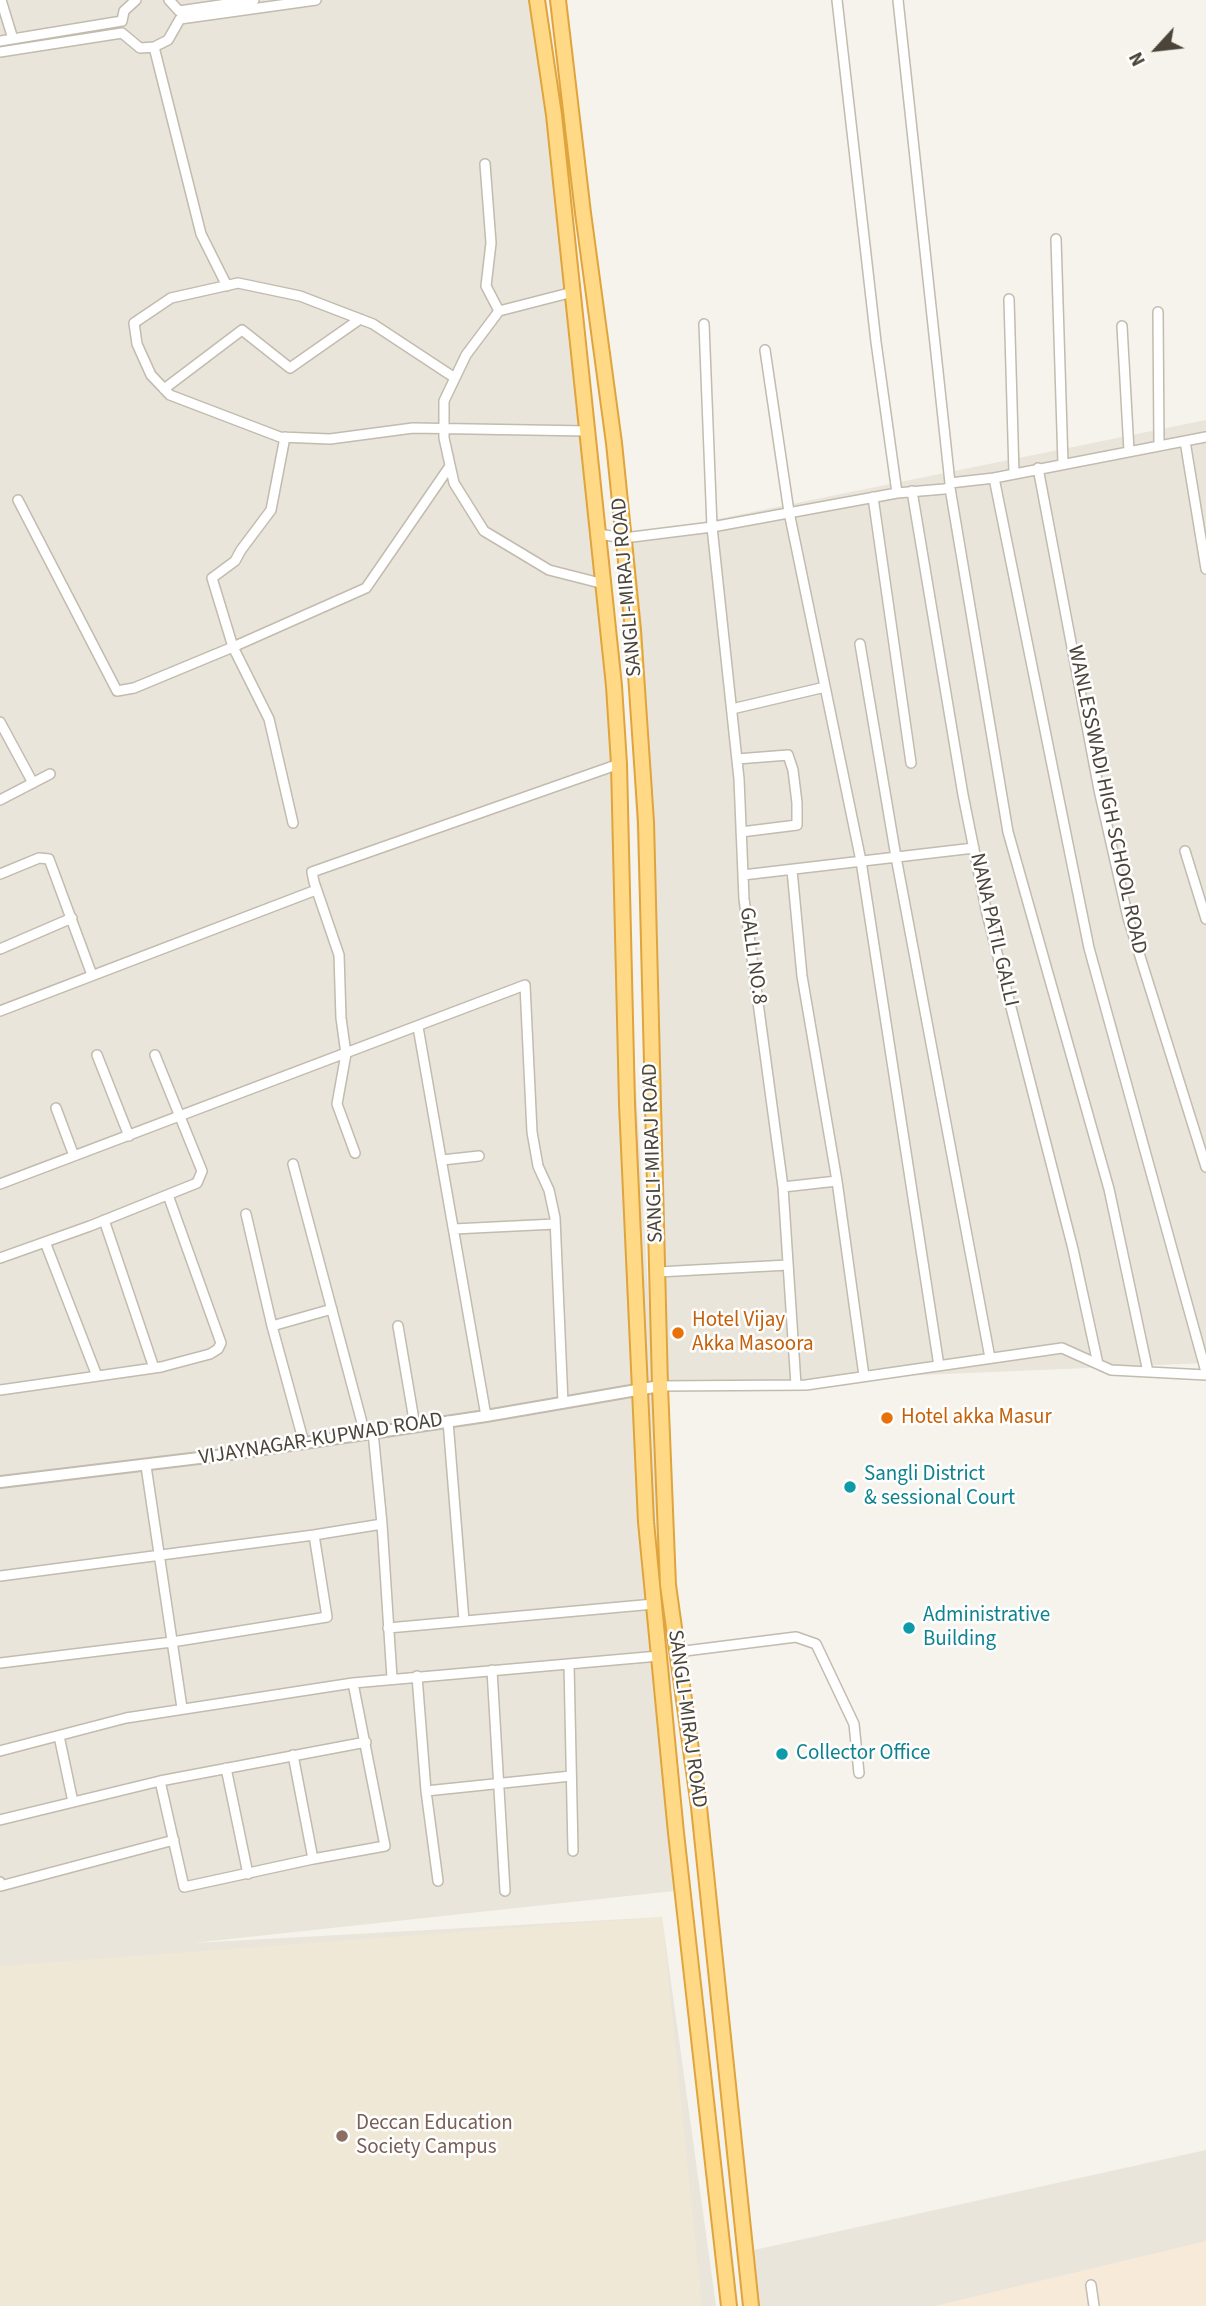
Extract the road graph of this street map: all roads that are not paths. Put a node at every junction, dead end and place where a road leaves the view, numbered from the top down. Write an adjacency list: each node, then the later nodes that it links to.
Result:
1 (1, 0): 10 (street)
2 (136, 0): 10 (street)
3 (169, 0): 4 (street)
4 (254, 0)
5 (316, 0): 12 (street)
6 (537, 0): 17 (highway, SANGLI-MIRAJ ROAD)
7 (558, 0): 47 (highway, SANGLI-MIRAJ ROAD)
8 (837, 0): 41 (street)
9 (898, 0): 39 (street)
10 (13, 39): 11 (street)
11 (0, 41)
12 (154, 47): 13 (street); 16 (street)
13 (0, 52)
14 (485, 164): 19 (street)
15 (1056, 239): 34 (street)
16 (228, 286): 21 (street); 26 (street)
17 (573, 292): 19 (street); 28 (highway, SANGLI-MIRAJ ROAD)
18 (1009, 299): 37 (street)
19 (499, 311): 25 (street)
20 (1158, 312): 32 (street)
21 (360, 319): 25 (street); 26 (street)
22 (704, 324): 45 (street, GALLI NO.8)
23 (1122, 326): 33 (street)
24 (765, 350): 44 (street)
25 (455, 379): 27 (street)
26 (164, 388): 29 (street)
27 (444, 429): 28 (street); 29 (street); 35 (street)
28 (588, 431): 46 (highway, SANGLI-MIRAJ ROAD)
29 (285, 437): 51 (street)
30 (1206, 437): 31 (street)
31 (1185, 441): 32 (street); 48 (street)
32 (1159, 445): 33 (street)
33 (1129, 451): 34 (street)
34 (1063, 464): 36 (street)
35 (450, 466): 49 (street); 51 (street)
36 (1038, 468): 37 (street); 88 (street, WANLESSWADI HIGH SCHOOL ROAD)
37 (1014, 474): 38 (street)
38 (994, 478): 39 (street); 109 (street)
39 (950, 486): 40 (street); 108 (street)
40 (912, 491): 41 (street); 63 (street, NANA PATIL GALLI)
41 (897, 492): 42 (street)
42 (873, 497): 44 (street); 56 (street)
43 (18, 500): 51 (street)
44 (789, 512): 45 (street); 52 (street)
45 (712, 527): 47 (street); 53 (street, GALLI NO.8)
46 (598, 534): 47 (street); 49 (highway, SANGLI-MIRAJ ROAD)
47 (624, 538): 100 (highway, SANGLI-MIRAJ ROAD)
48 (1206, 569)
49 (604, 583): 57 (highway, SANGLI-MIRAJ ROAD)
50 (860, 644): 65 (street)
51 (233, 647): 61 (street)
52 (825, 687): 53 (street); 66 (street)
53 (732, 709): 55 (street, GALLI NO.8)
54 (0, 722): 59 (street)
55 (737, 759): 62 (street, GALLI NO.8); 62 (street)
56 (911, 763)
57 (620, 764): 70 (street); 115 (highway, SANGLI-MIRAJ ROAD)
58 (50, 774): 59 (street)
59 (33, 783): 60 (street)
60 (0, 800)
61 (293, 823)
62 (741, 832): 69 (street, GALLI NO.8)
63 (974, 848): 65 (street); 105 (street, NANA PATIL GALLI)
64 (1185, 851): 72 (street)
65 (896, 857): 66 (street); 104 (street)
66 (861, 861): 67 (street); 106 (street)
67 (792, 870): 69 (street); 89 (street)
68 (0, 874): 71 (street)
69 (743, 875): 91 (street, GALLI NO.8)
70 (316, 890): 74 (street); 77 (street)
71 (72, 918): 73 (street); 74 (street)
72 (1206, 919)
73 (0, 949)
74 (92, 975): 75 (street)
75 (0, 1011)
76 (418, 1027): 77 (street); 86 (street); 95 (street)
77 (346, 1054): 81 (street); 83 (street)
78 (97, 1055): 82 (street)
79 (155, 1055): 81 (street)
80 (56, 1108): 84 (street)
81 (181, 1116): 82 (street); 92 (street)
82 (129, 1136): 84 (street)
83 (355, 1153)
84 (74, 1156): 90 (street)
85 (479, 1156): 86 (street)
86 (442, 1160): 96 (street)
87 (293, 1164): 101 (street)
88 (1206, 1167)
89 (837, 1181): 91 (street); 111 (street)
90 (0, 1184)
91 (783, 1187): 99 (street, GALLI NO.8)
92 (168, 1195): 94 (street); 107 (street)
93 (246, 1214): 102 (street)
94 (104, 1220): 97 (street); 107 (street)
95 (555, 1224): 96 (street); 116 (street)
96 (454, 1229): 117 (street)
97 (45, 1242): 98 (street); 110 (street)
98 (0, 1258)
99 (788, 1265): 100 (street); 112 (street, GALLI NO.8)
100 (658, 1272): 113 (highway, SANGLI-MIRAJ ROAD)
101 (332, 1309): 102 (street); 120 (street)
102 (272, 1326): 121 (street)
103 (398, 1326): 119 (street)
104 (990, 1358): 105 (street); 106 (street)
105 (1098, 1364): 108 (street)
106 (939, 1366): 111 (street)
107 (153, 1368): 110 (street)
108 (1148, 1372): 109 (street)
109 (1206, 1373)
110 (97, 1376): 114 (street)
111 (864, 1376): 112 (street)
112 (796, 1385): 113 (street)
113 (660, 1386): 115 (street, VIJAYNAGAR-KUPWAD ROAD); 132 (highway, SANGLI-MIRAJ ROAD)
114 (0, 1390)
115 (640, 1390): 116 (street, VIJAYNAGAR-KUPWAD ROAD); 128 (highway, SANGLI-MIRAJ ROAD)
116 (563, 1403): 117 (street, VIJAYNAGAR-KUPWAD ROAD)
117 (486, 1416): 118 (street, VIJAYNAGAR-KUPWAD ROAD)
118 (448, 1421): 119 (street, VIJAYNAGAR-KUPWAD ROAD); 129 (street)
119 (415, 1426): 120 (street, VIJAYNAGAR-KUPWAD ROAD)
120 (369, 1433): 121 (street, VIJAYNAGAR-KUPWAD ROAD); 124 (street)
121 (304, 1443): 122 (street, VIJAYNAGAR-KUPWAD ROAD)
122 (146, 1466): 123 (street, VIJAYNAGAR-KUPWAD ROAD); 126 (street)
123 (0, 1482)
124 (382, 1524): 125 (street); 130 (street)
125 (314, 1535): 126 (street); 131 (street)
126 (159, 1555): 127 (street); 131 (street)
127 (0, 1576)
128 (654, 1604): 129 (street); 133 (highway, SANGLI-MIRAJ ROAD)
129 (464, 1621): 130 (street)
130 (388, 1628): 138 (street)
131 (172, 1642): 134 (street); 140 (street)
132 (677, 1652): 146 (street); 162 (highway, SANGLI-MIRAJ ROAD)
133 (659, 1656): 135 (street); 161 (highway, SANGLI-MIRAJ ROAD)
134 (0, 1663)
135 (569, 1664): 136 (street); 147 (street)
136 (492, 1670): 137 (street); 149 (street)
137 (417, 1676): 138 (street); 150 (street)
138 (392, 1678): 139 (street)
139 (353, 1683): 140 (street); 142 (street)
140 (182, 1708): 141 (street)
141 (60, 1736): 143 (street); 151 (street)
142 (366, 1742): 144 (street); 155 (street)
143 (0, 1751)
144 (293, 1755): 145 (street); 155 (street)
145 (226, 1768): 148 (street); 156 (street)
146 (859, 1773)
147 (571, 1776): 149 (street); 154 (street)
148 (160, 1781): 151 (street); 153 (street)
149 (498, 1784): 150 (street); 159 (street)
150 (426, 1791): 157 (street)
151 (73, 1802): 152 (street)
152 (0, 1820)
153 (174, 1840): 156 (street); 158 (street)
154 (573, 1851)
155 (313, 1858): 156 (street)
156 (248, 1874)
157 (438, 1881)
158 (0, 1882)
159 (505, 1891)
160 (1091, 2285): 163 (street)
161 (729, 2306)
162 (751, 2306)
163 (1094, 2306)

